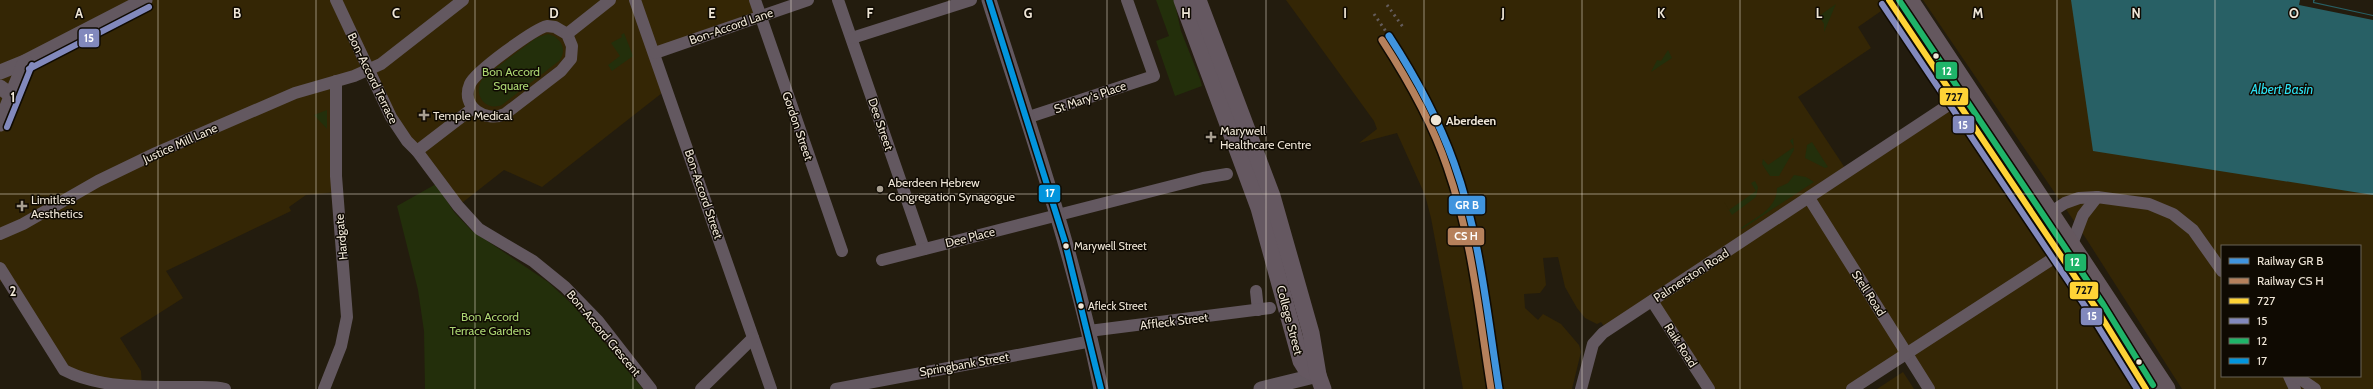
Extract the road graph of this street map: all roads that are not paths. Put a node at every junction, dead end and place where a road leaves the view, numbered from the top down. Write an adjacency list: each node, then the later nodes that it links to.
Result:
1 (145, 0): 16 (street)
2 (336, 0): 22 (street, Bon-Accord Terrace)
3 (463, 0): 22 (street, Justice Mill Lane)
4 (610, 0): 18 (street)
5 (635, 0): 20 (street, Bon-Accord Street)
6 (755, 0): 17 (street, Gordon Street)
7 (808, 0): 17 (street, Bon-Accord Lane)
8 (838, 0): 19 (street, Dee Street)
9 (971, 0): 19 (street)
10 (990, 0): 29 (street)
11 (1127, 0): 29 (street, St Mary's Place)
12 (1182, 0): 52 (main road, College Street)
13 (1198, 0): 52 (main road, College Street)
14 (1889, 0): 27 (main road)
15 (1909, 0): 27 (main road)
16 (130, 3): 21 (street)
17 (760, 16): 20 (street, Bon-Accord Lane); 40 (street, Gordon Street)
18 (566, 34): 28 (street); 28 (street)
19 (852, 38): 38 (street, Dee Street)
20 (655, 53): 47 (street, Bon-Accord Street)
21 (25, 62): 23 (street); 26 (street)
22 (368, 70): 24 (street, Justice Mill Lane); 31 (street, Bon-Accord Terrace)
23 (0, 72)
24 (336, 82): 37 (street, Justice Mill Lane); 55 (street, Hardgate)
25 (0, 87): 26 (street)
26 (12, 96): 30 (street)
27 (1965, 99): 34 (street, Palmerston Road); 36 (main road)
28 (473, 108): 31 (street)
29 (1026, 118): 35 (street)
30 (0, 124)
31 (417, 151): 56 (street, Bon-Accord Crescent)
32 (1227, 174): 35 (street)
33 (2097, 197): 36 (street); 39 (street); 43 (street)
34 (1809, 198): 45 (street, Palmerston Road); 48 (street, Stell Road)
35 (1057, 215): 38 (street, Dee Place); 46 (street)
36 (2044, 217): 39 (main road)
37 (0, 234)
38 (924, 249): 41 (street, Dee Place)
39 (2066, 249): 48 (street); 66 (main road); 67 (main road)
40 (842, 251)
41 (882, 260)
42 (0, 268): 53 (street)
43 (2221, 270)
44 (1256, 291): 46 (street, Affleck Street)
45 (1652, 301): 62 (street, Palmerston Road); 63 (street, Raik Road)
46 (1091, 336): 59 (street, Springbank Street); 60 (street)
47 (753, 338): 57 (street); 58 (street, Bon-Accord Street)
48 (1908, 353): 64 (street); 65 (street, Stell Road)
49 (2289, 377): 68 (street)
50 (2293, 377): 69 (street)
51 (2297, 377): 70 (street)
52 (1320, 382): 61 (street)
53 (76, 384): 54 (street)
54 (225, 389)
55 (324, 389)
56 (651, 389)
57 (701, 389)
58 (771, 389)
59 (836, 389)
60 (1101, 389)
61 (1262, 389)
62 (1581, 389)
63 (1709, 389)
64 (1852, 389)
65 (1929, 389)
66 (2146, 389)
67 (2166, 389)
68 (2295, 389)
69 (2304, 389)
70 (2315, 389)

